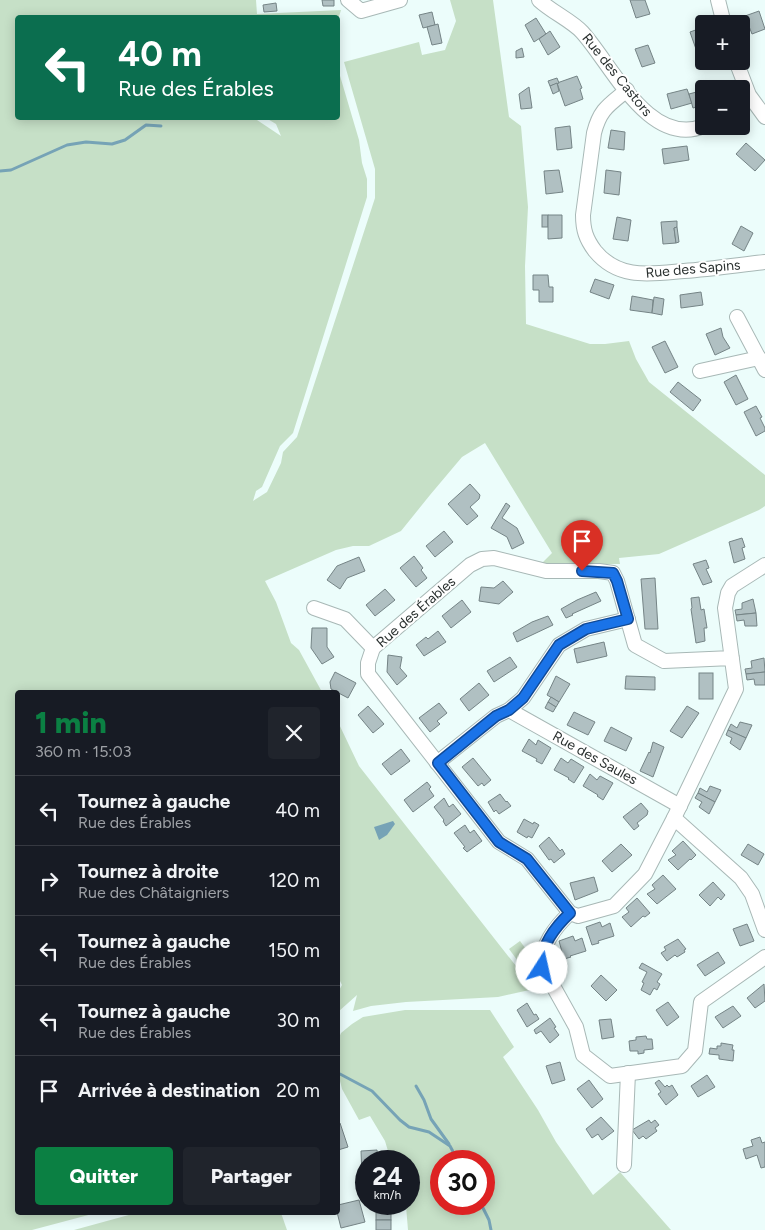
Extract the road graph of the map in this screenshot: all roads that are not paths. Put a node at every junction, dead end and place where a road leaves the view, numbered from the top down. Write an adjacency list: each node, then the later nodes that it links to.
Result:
1 (348, 0): 2 (street)
2 (400, 0)
3 (539, 0): 6 (street, Rue des Castors)
4 (718, 0): 5 (street)
5 (722, 15)
6 (626, 90): 9 (street, Rue des Castors); 10 (street, Rue des Sapins)
7 (750, 103): 8 (street)
8 (765, 117)
9 (695, 129)
10 (765, 262)
11 (737, 317): 12 (street)
12 (762, 364): 13 (street)
13 (700, 371)
14 (765, 565): 18 (street)
15 (314, 608): 17 (street)
16 (628, 619): 17 (street, Rue des Érables); 18 (street, Rue des Érables); 19 (street)
17 (373, 648): 20 (street, Rue des Érables)
18 (732, 658): 21 (street)
19 (509, 710): 20 (street); 21 (street, Rue des Saules)
20 (438, 763): 22 (street, Rue des Érables)
21 (677, 812): 22 (street); 23 (street, Rue des Saules)
22 (570, 913): 25 (street)
23 (765, 930)
24 (765, 957): 25 (street)
25 (628, 1073): 26 (street)
26 (624, 1165)

